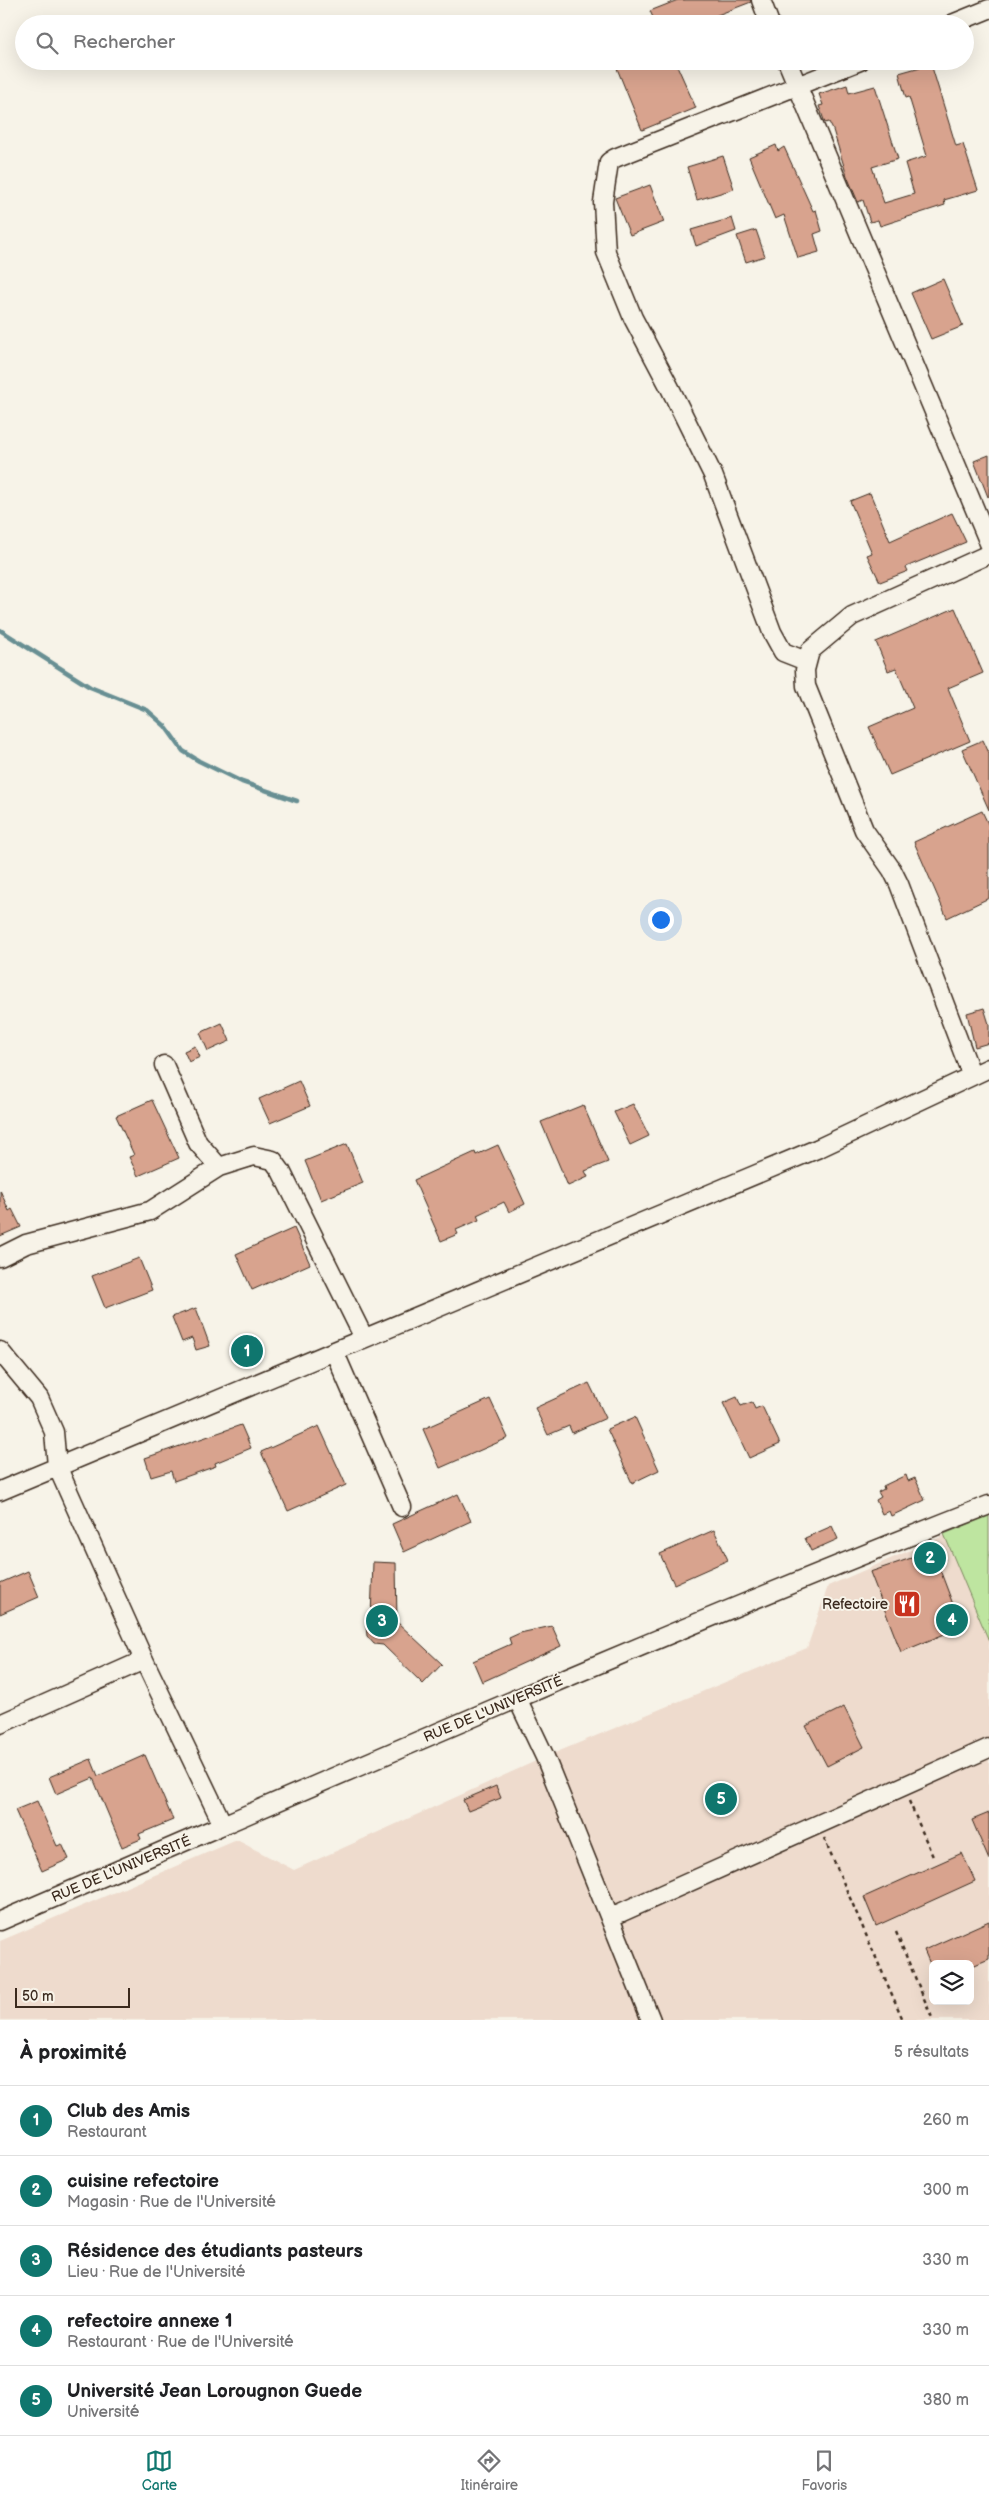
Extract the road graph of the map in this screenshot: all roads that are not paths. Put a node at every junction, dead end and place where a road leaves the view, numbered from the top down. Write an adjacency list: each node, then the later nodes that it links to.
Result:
1 (761, 0): 3 (street)
2 (989, 9): 4 (street)
3 (767, 15)
4 (974, 15)
5 (791, 70): 7 (street)
6 (838, 70): 7 (street)
7 (798, 86): 8 (street); 10 (street)
8 (989, 544)
9 (989, 554): 10 (street)
10 (806, 661): 13 (street)
11 (164, 1065): 14 (street)
12 (989, 1068): 13 (street)
13 (972, 1076): 16 (street)
14 (219, 1167): 15 (street); 16 (street)
15 (0, 1257)
16 (364, 1338): 18 (street)
17 (0, 1351): 19 (street)
18 (334, 1351): 19 (street); 22 (street)
19 (57, 1466): 20 (street); 23 (street)
20 (0, 1491)
21 (989, 1505): 24 (street, RUE DE L'UNIVERSITÉ)
22 (402, 1506)
23 (144, 1660): 25 (street); 27 (street)
24 (518, 1698): 27 (street, RUE DE L'UNIVERSITÉ); 28 (street)
25 (0, 1724)
26 (989, 1748): 28 (street)
27 (223, 1825): 29 (street, RUE DE L'UNIVERSITÉ)
28 (611, 1917): 30 (street)
29 (0, 1921)
30 (651, 2020)

